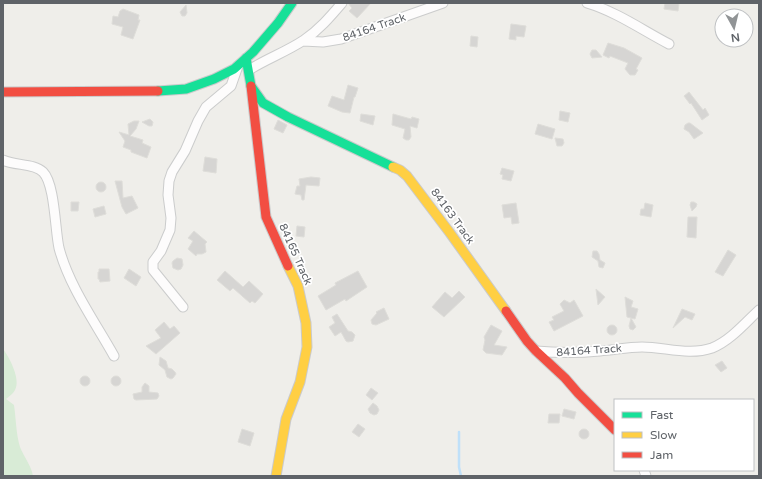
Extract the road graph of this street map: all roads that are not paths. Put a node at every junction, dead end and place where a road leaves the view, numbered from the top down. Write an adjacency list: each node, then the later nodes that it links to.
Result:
1 (292, 3): 7 (street)
2 (342, 3): 5 (street)
3 (443, 3): 5 (street, 84164 Track)
4 (587, 3): 6 (street)
5 (303, 41): 9 (street)
6 (669, 44)
7 (246, 58): 8 (street); 9 (street, 84163 Track)
8 (238, 64): 11 (street); 13 (street)
9 (249, 70): 10 (street, 84163 Track)
10 (251, 86): 15 (street, 84163 Track); 18 (street, 84165 Track)
11 (3, 92)
12 (3, 160): 16 (street)
13 (183, 307)
14 (759, 310): 15 (street, 84164 Track)
15 (536, 351): 17 (street, 84163 Track)
16 (114, 356)
17 (614, 429)
18 (276, 476)

